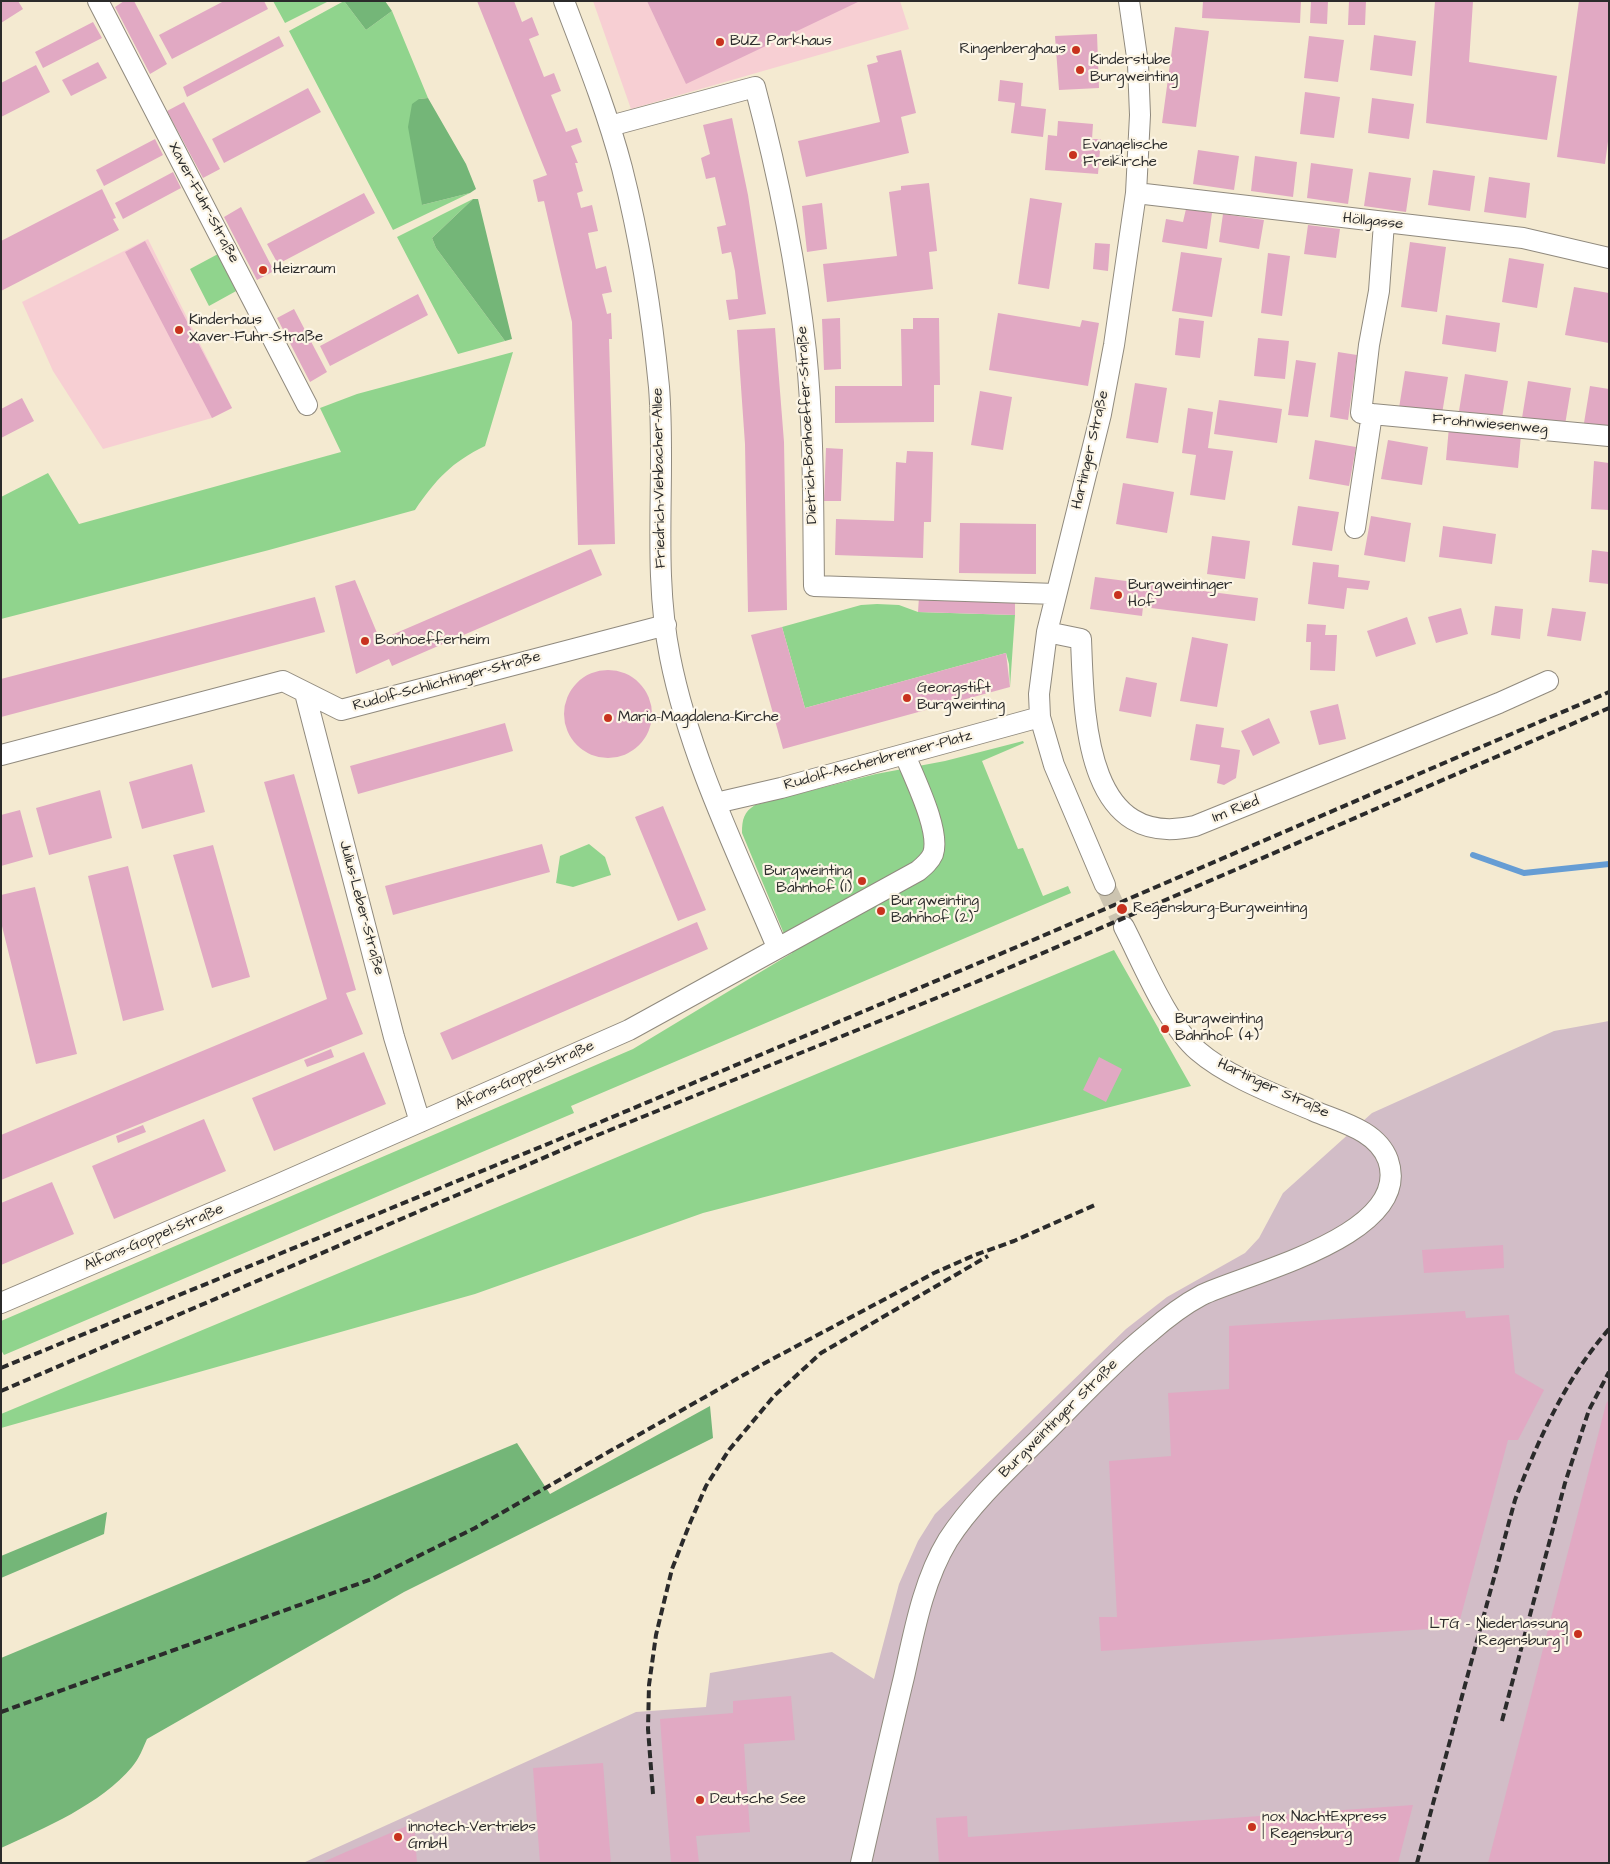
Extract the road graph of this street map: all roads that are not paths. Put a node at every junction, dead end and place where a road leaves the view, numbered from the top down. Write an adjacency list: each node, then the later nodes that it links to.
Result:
1 (98, 1): 8 (street, Xaver-Fuhr-Straße)
2 (564, 1): 4 (street, Friedrich-Viehbacher-Allee)
3 (1129, 1): 5 (street, Hartinger Straße)
4 (610, 126): 12 (street, Dietrich-Bonhoeffer-Straße); 13 (street, Friedrich-Viehbacher-Allee)
5 (1136, 193): 6 (street, Höllgasse); 12 (street, Hartinger Straße)
6 (1384, 223): 7 (street, Höllgasse); 9 (street)
7 (1609, 258)
8 (307, 405)
9 (1372, 414): 10 (street, Frohnwiesenweg); 11 (street)
10 (1609, 436)
11 (1355, 528)
12 (1056, 594): 14 (street, Hartinger Straße)
13 (666, 626): 16 (street, Rudolf-Schlichtinger-Straße); 20 (street, Friedrich-Viehbacher-Allee)
14 (1047, 632): 15 (street, Im Ried); 17 (street, Hartinger Straße)
15 (1548, 681)
16 (305, 693): 18 (street, Rudolf-Schlichtinger-Straße); 24 (street, Julius-Leber-Straße)
17 (1040, 717): 19 (street, Rudolf-Aschenbrenner-Platz); 21 (street, Hartinger Straße)
18 (1, 755)
19 (905, 755): 20 (street, Rudolf-Aschenbrenner-Platz); 23 (street, Alfons-Goppel-Straße)
20 (716, 803): 23 (street, Friedrich-Viehbacher-Allee)
21 (1106, 885)
22 (1124, 927): 25 (street, Hartinger Straße)
23 (778, 947): 24 (street, Alfons-Goppel-Straße)
24 (420, 1122): 26 (street, Alfons-Goppel-Straße)
25 (1345, 1122): 27 (street, Burgweintinger Straße)
26 (1, 1303)
27 (861, 1863)

